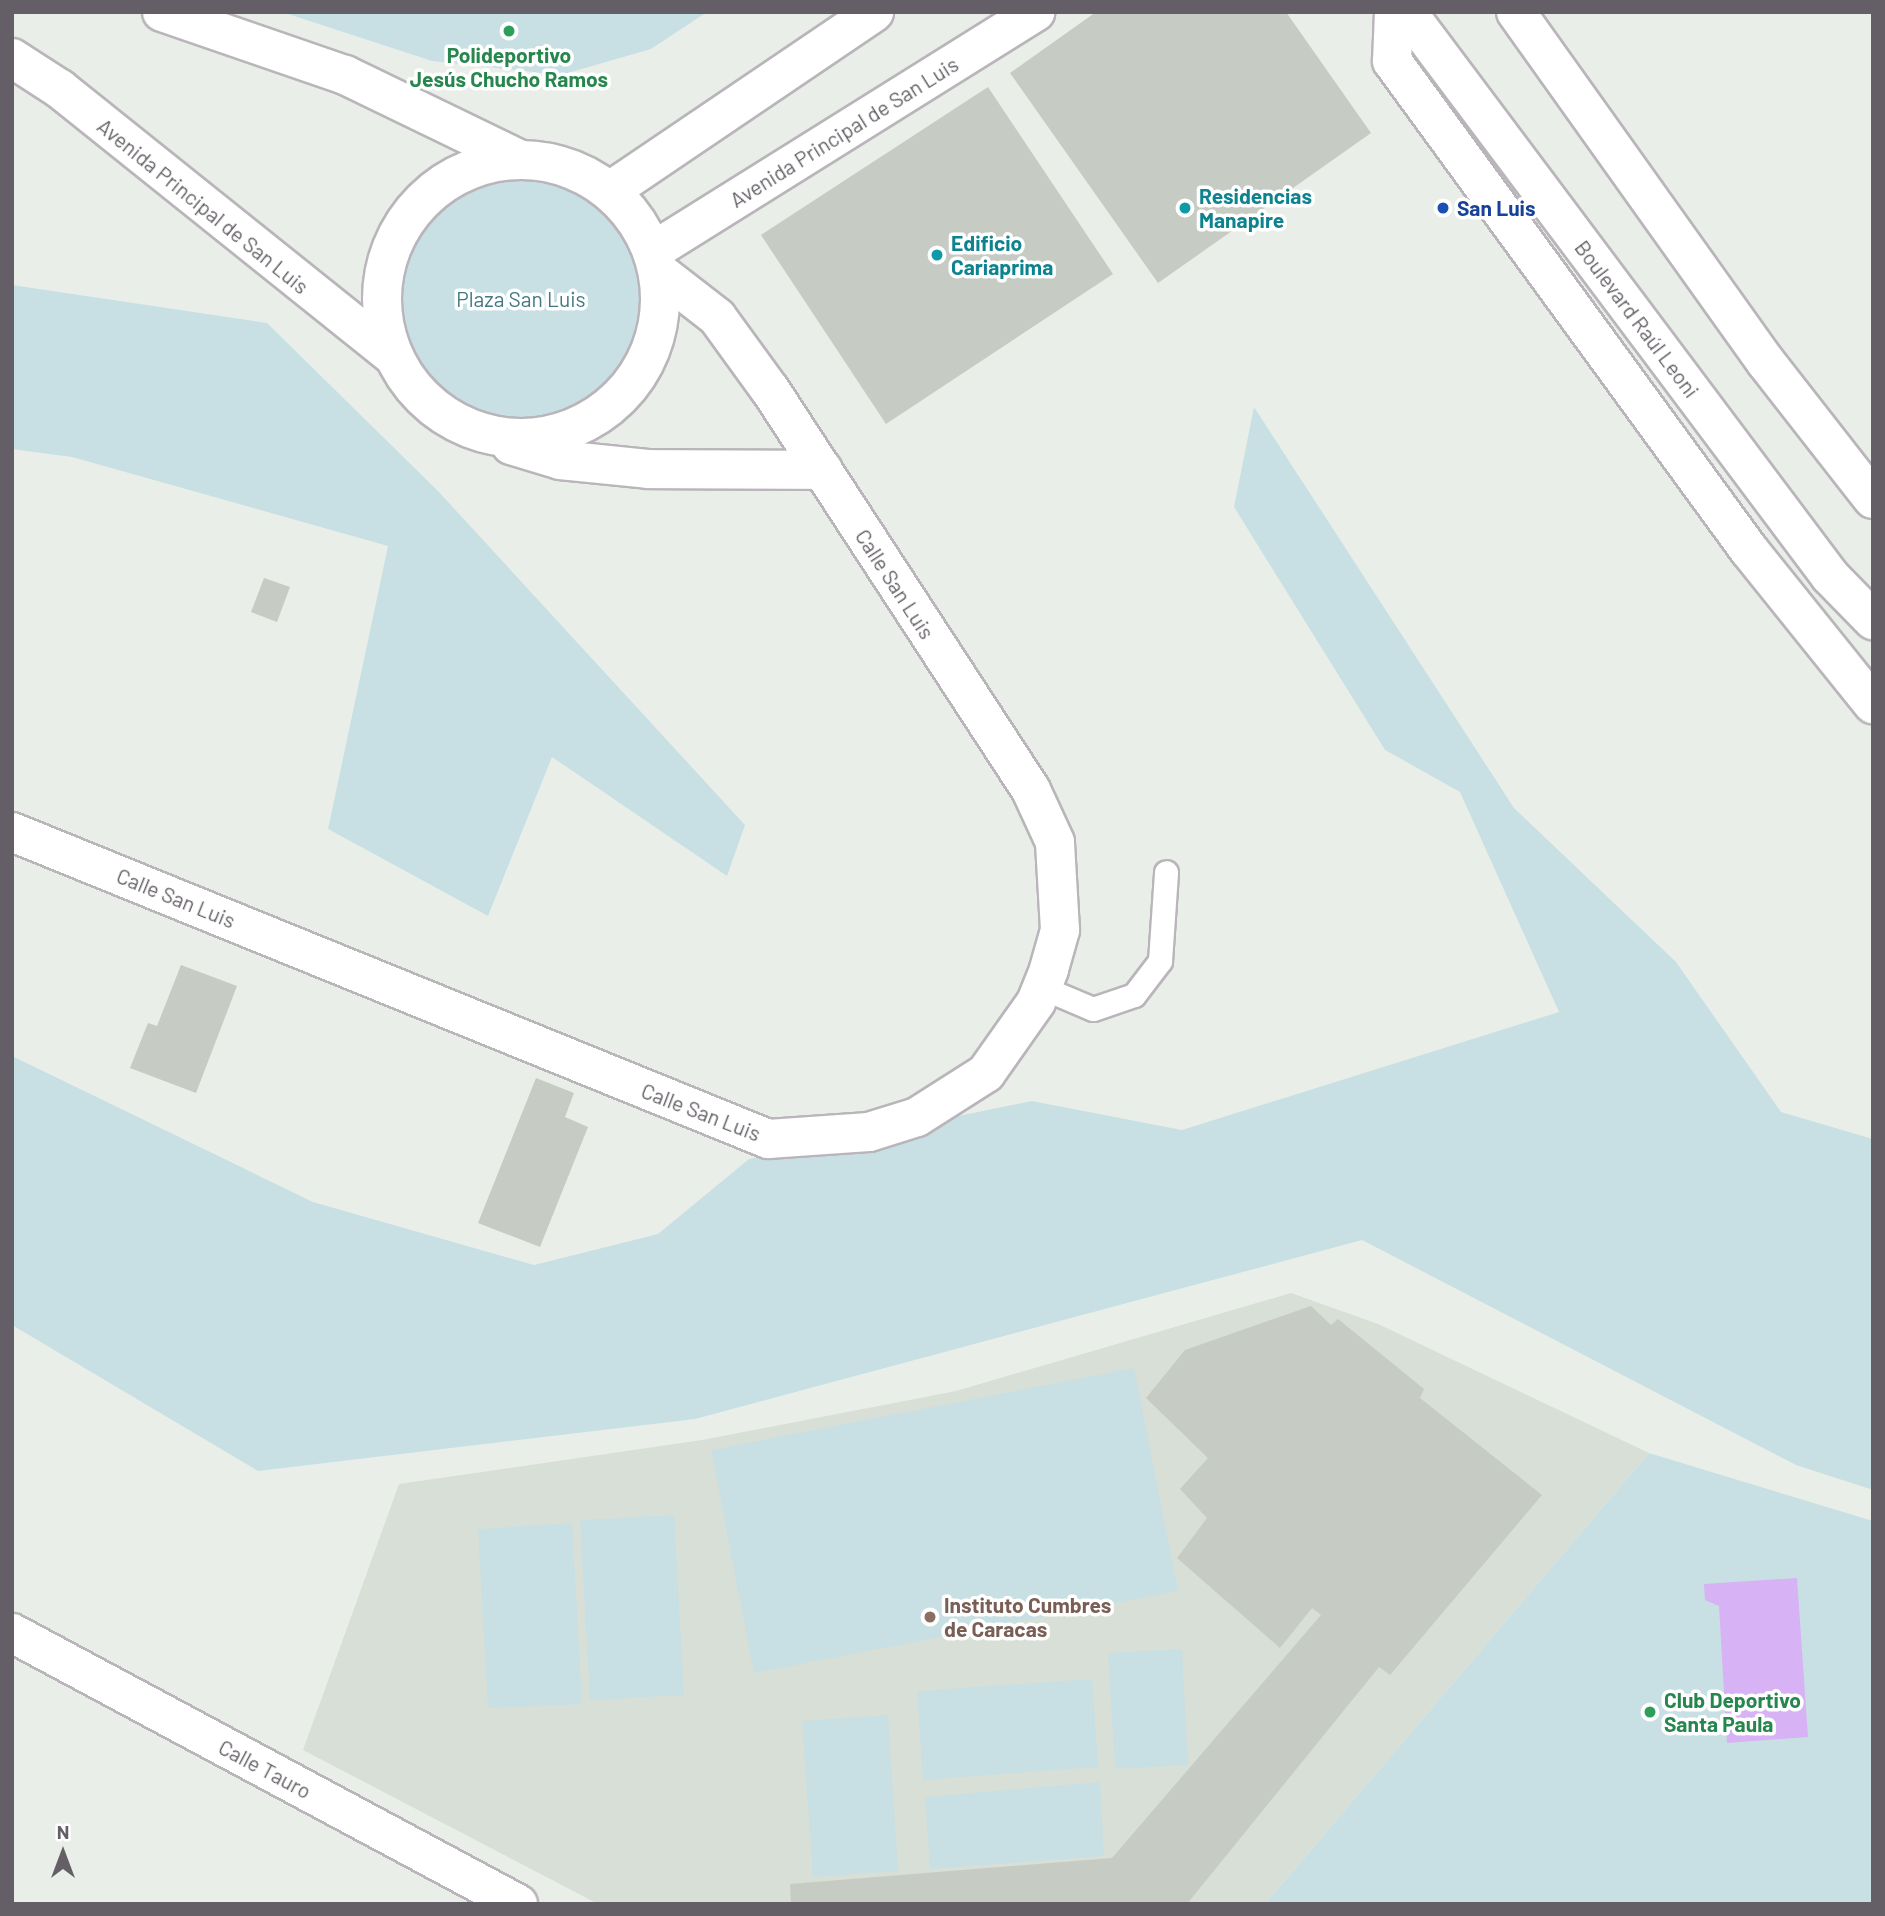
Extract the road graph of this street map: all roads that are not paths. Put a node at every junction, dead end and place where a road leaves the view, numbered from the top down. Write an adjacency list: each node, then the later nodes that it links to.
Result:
1 (162, 12): 8 (street)
2 (873, 12): 9 (street)
3 (1035, 12): 10 (street, Avenida Principal de San Luis)
4 (1394, 12): 16 (street)
5 (1407, 12): 15 (street, Boulevard Raúl Leoni)
6 (1516, 12): 14 (street)
7 (12, 58): 11 (street, Avenida Principal de San Luis)
8 (519, 159): 9 (street); 11 (street)
9 (610, 191): 10 (street)
10 (656, 262): 12 (street); 13 (street, Calle San Luis)
11 (393, 356): 12 (street)
12 (494, 435): 13 (street)
13 (823, 470): 19 (street, Calle San Luis)
14 (1873, 499)
15 (1873, 620)
16 (1873, 704)
17 (12, 832): 19 (street, Calle San Luis)
18 (1166, 872): 19 (lane)
19 (1041, 987)
20 (12, 1633): 21 (street, Calle Tauro)
21 (518, 1904)

